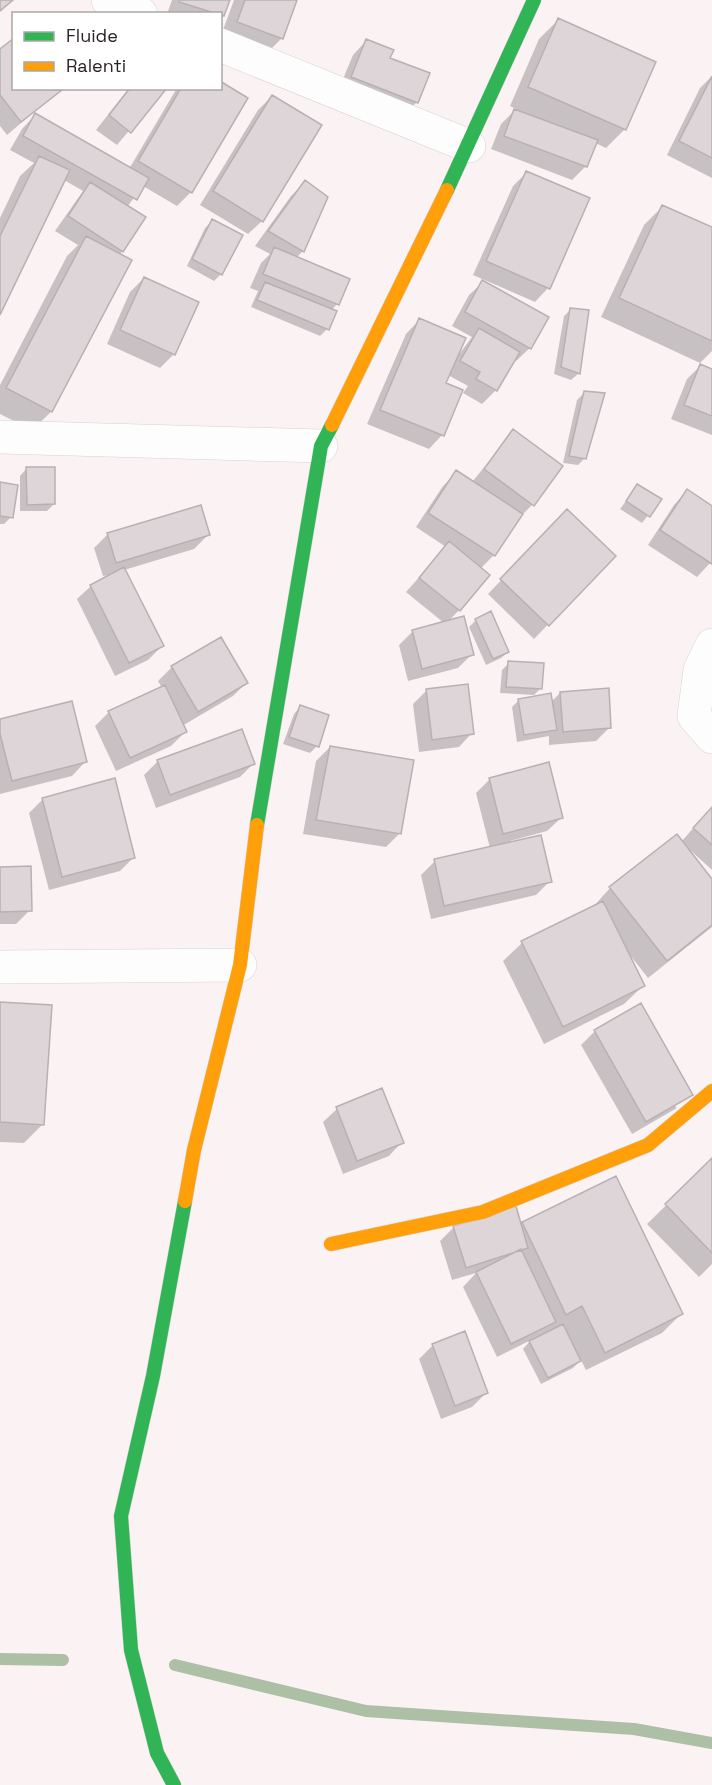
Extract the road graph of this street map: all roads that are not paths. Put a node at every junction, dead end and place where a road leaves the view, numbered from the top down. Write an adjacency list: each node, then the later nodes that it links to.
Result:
1 (108, 0): 3 (street)
2 (534, 0): 5 (street)
3 (136, 12)
4 (222, 46): 5 (street)
5 (469, 146): 7 (street)
6 (0, 437): 7 (street)
7 (321, 446): 10 (street)
8 (712, 645): 9 (street)
9 (712, 737)
10 (240, 965): 11 (street); 14 (street)
11 (0, 967)
12 (712, 1091): 13 (street)
13 (331, 1244)
14 (174, 1785)

